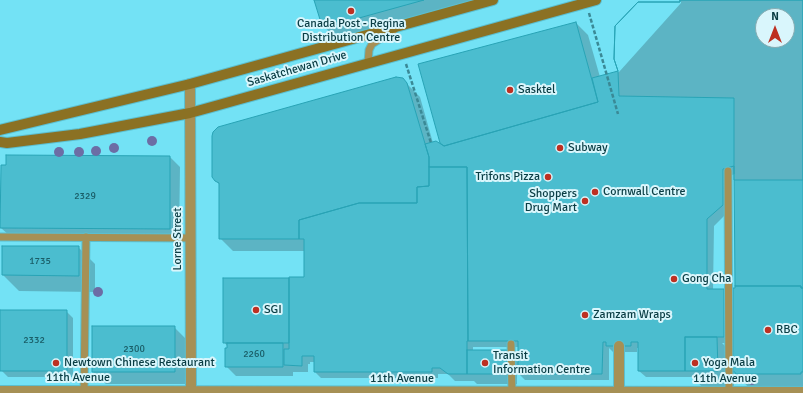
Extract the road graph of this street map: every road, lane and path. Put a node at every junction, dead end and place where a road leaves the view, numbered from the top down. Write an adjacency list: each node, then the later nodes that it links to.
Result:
1 (493, 0): 3 (main road, Saskatchewan Drive)
2 (591, 1): 4 (main road, Saskatchewan Drive); 8 (path)
3 (399, 26): 5 (lane); 6 (main road, Saskatchewan Drive)
4 (402, 54): 5 (main road, Saskatchewan Drive); 11 (path)
5 (368, 63): 7 (main road, Saskatchewan Drive)
6 (190, 84): 7 (street, Lorne Street); 9 (main road, Saskatchewan Drive)
7 (190, 113): 10 (main road, Saskatchewan Drive); 15 (street, Lorne Street)
8 (618, 114)
9 (0, 130)
10 (0, 142)
11 (431, 143)
12 (728, 171): 24 (lane)
13 (86, 237): 14 (lane); 15 (lane); 19 (lane)
14 (0, 238)
15 (191, 238): 20 (street, Lorne Street)
16 (512, 344): 23 (lane)
17 (618, 346): 26 (street)
18 (0, 391): 19 (street, 11th Avenue)
19 (84, 392): 20 (street, 11th Avenue)
20 (191, 392): 21 (street, 11th Avenue)
21 (301, 392): 22 (street, 11th Avenue)
22 (406, 392): 23 (street, 11th Avenue)
23 (512, 392): 26 (street, 11th Avenue)
24 (726, 392): 25 (street, 11th Avenue); 26 (street, 11th Avenue)
25 (803, 392)
26 (619, 393)

